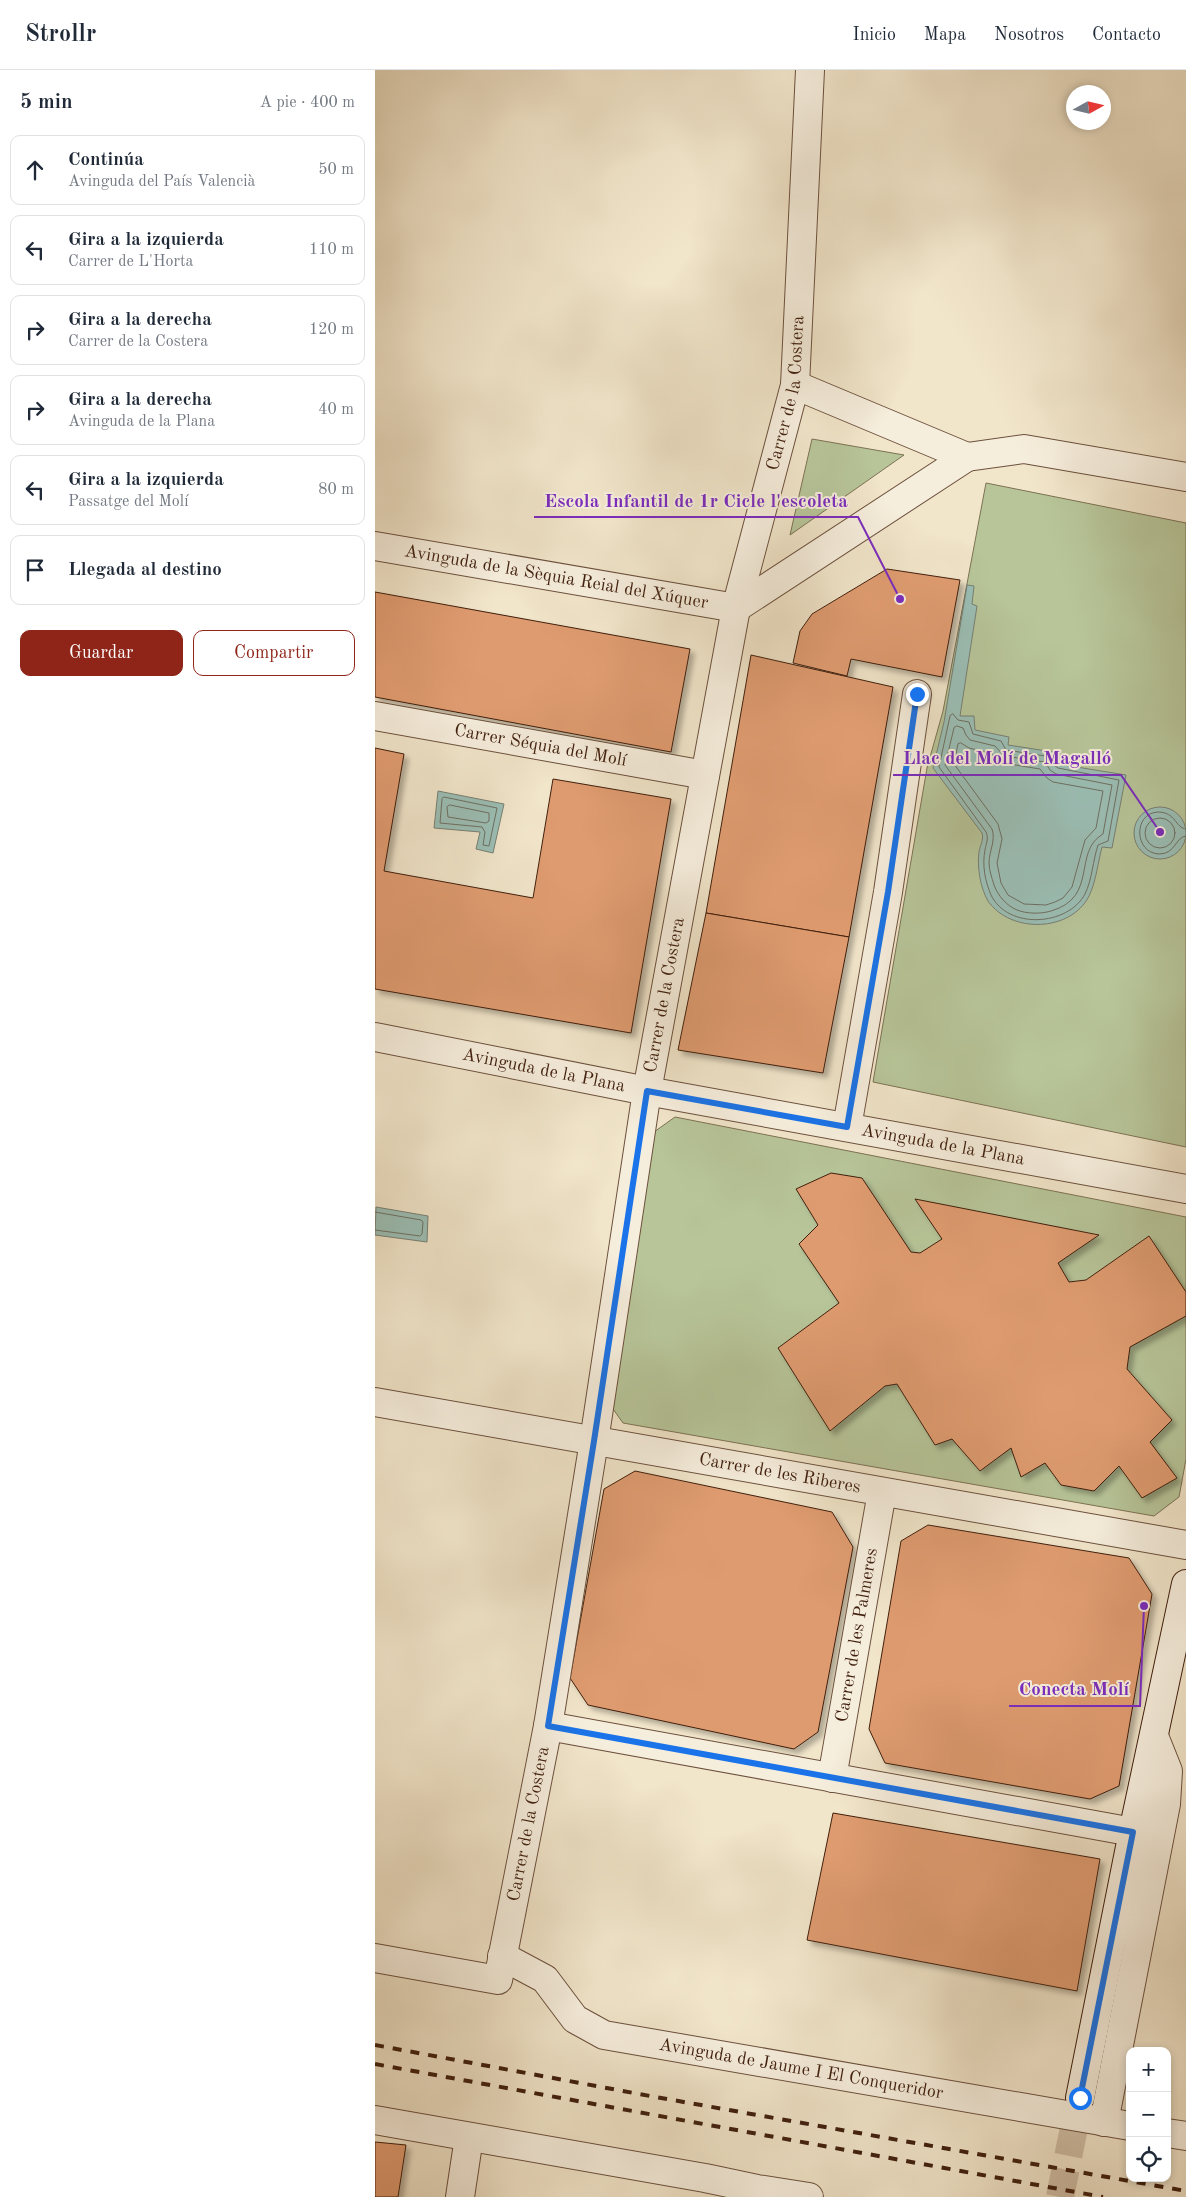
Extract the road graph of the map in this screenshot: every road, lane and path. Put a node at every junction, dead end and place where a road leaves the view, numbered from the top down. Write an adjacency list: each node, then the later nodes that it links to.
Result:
1 (810, 70): 2 (street, Carrer de la Costera)
2 (795, 385): 3 (street); 6 (street, Carrer de la Costera)
3 (967, 457): 4 (street); 6 (street)
4 (1186, 477)
5 (375, 546): 6 (street, Avinguda de la Sèquia Reial del Xúquer)
6 (736, 608): 9 (street, Carrer de la Costera)
7 (917, 694): 12 (street)
8 (375, 716): 9 (street, Carrer Séquia del Molí)
9 (705, 775): 11 (street, Carrer de la Costera)
10 (375, 1038): 11 (street, Avinguda de la Plana)
11 (647, 1091): 12 (street, Avinguda de la Plana); 15 (street, Carrer de la Costera)
12 (847, 1127): 13 (street, Avinguda de la Plana)
13 (1186, 1189)
14 (375, 1402): 15 (street, Carrer de les Riberes)
15 (594, 1441): 16 (street, Carrer de les Riberes); 20 (street, Carrer de la Costera)
16 (882, 1492): 17 (street, Carrer de les Riberes); 22 (street, Carrer de les Palmeres)
17 (1186, 1545)
18 (1186, 1584): 19 (street)
19 (1182, 1627): 21 (street)
20 (548, 1726): 22 (street); 25 (street, Carrer de la Costera)
21 (1154, 1736): 23 (street); 28 (street)
22 (832, 1778): 23 (street)
23 (1133, 1832): 26 (street)
24 (375, 1958): 25 (street, Avinguda de Jaume I El Conqueridor)
25 (500, 1968): 28 (street, Avinguda de Jaume I El Conqueridor)
26 (1080, 2098)
27 (375, 2120): 30 (street)
28 (1117, 2124)
29 (1171, 2134): 31 (street)
30 (469, 2136): 32 (street); 33 (street)
31 (1186, 2136)
32 (756, 2193): 34 (street)
33 (460, 2197)
34 (809, 2197)

